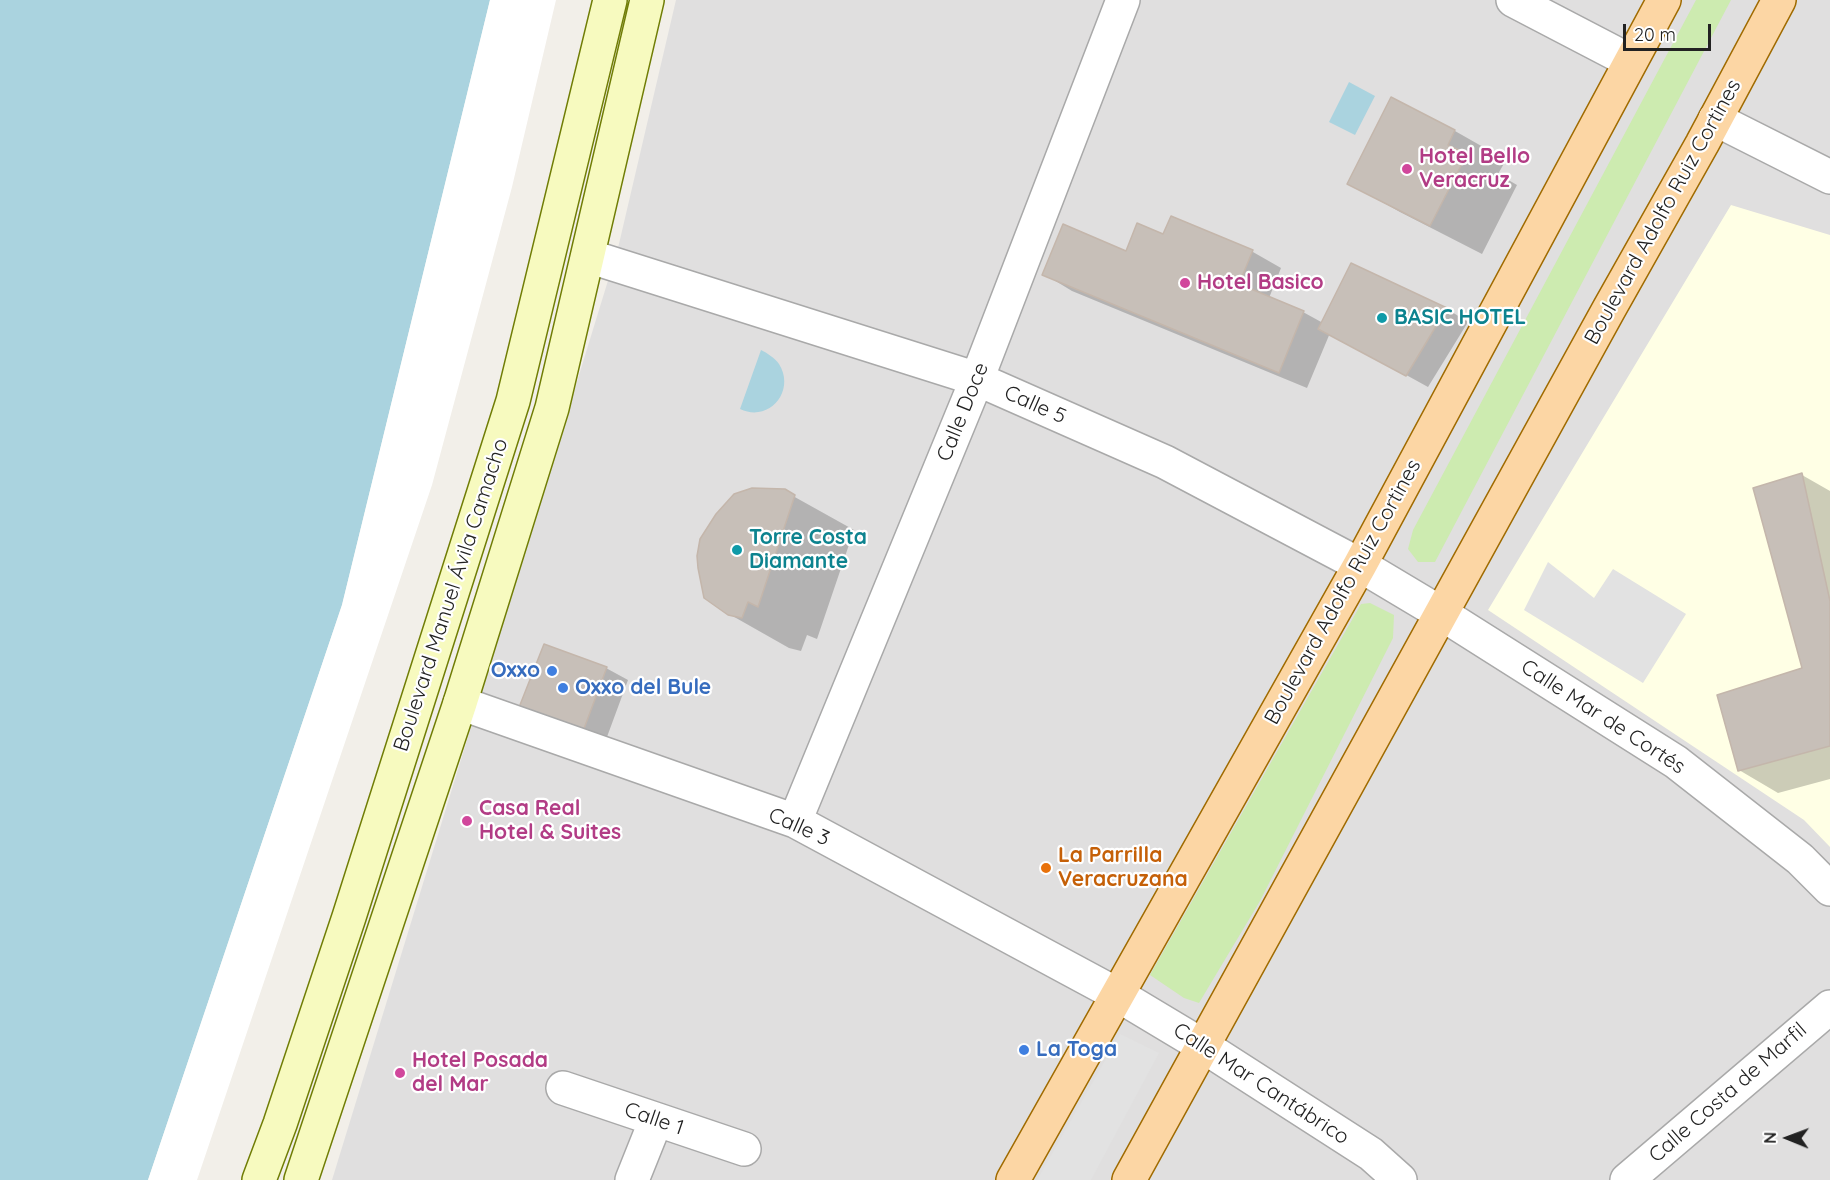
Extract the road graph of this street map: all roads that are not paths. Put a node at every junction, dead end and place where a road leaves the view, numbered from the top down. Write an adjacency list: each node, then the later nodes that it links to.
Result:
1 (610, 0): 23 (main road, Boulevard Manuel Ávila Camacho)
2 (647, 0): 10 (main road, Boulevard Manuel Ávila Camacho)
3 (1123, 0): 11 (street, Calle Doce)
4 (1513, 0): 7 (street)
5 (1664, 0): 7 (main road, Boulevard Adolfo Ruiz Cortines)
6 (1779, 0): 8 (main road, Boulevard Adolfo Ruiz Cortines)
7 (1630, 61): 12 (main road, Boulevard Adolfo Ruiz Cortines)
8 (1715, 119): 9 (street); 13 (main road, Boulevard Adolfo Ruiz Cortines)
9 (1830, 177)
10 (588, 256): 11 (street, Calle 5); 14 (main road, Boulevard Manuel Ávila Camacho)
11 (977, 379): 12 (street, Calle 5); 15 (street, Calle Doce)
12 (1360, 565): 13 (street, Calle Mar de Cortés); 17 (main road, Boulevard Adolfo Ruiz Cortines)
13 (1442, 614): 16 (street, Calle Mar de Cortés); 19 (main road, Boulevard Adolfo Ruiz Cortines)
14 (460, 703): 15 (street, Calle 3); 24 (main road, Boulevard Manuel Ávila Camacho)
15 (795, 821): 17 (street, Calle 3)
16 (1830, 889)
17 (1118, 995): 19 (street, Calle Mar Cantábrico); 26 (main road, Boulevard Adolfo Ruiz Cortines)
18 (1830, 1008): 29 (street, Calle Costa de Marfil)
19 (1203, 1046): 27 (main road, Boulevard Adolfo Ruiz Cortines); 28 (street, Calle Mar Cantábrico)
20 (564, 1088): 21 (street, Calle 1)
21 (656, 1120): 22 (street, Calle 1); 25 (street)
22 (744, 1149)
23 (259, 1180)
24 (301, 1180)
25 (632, 1180)
26 (1013, 1180)
27 (1130, 1180)
28 (1400, 1180)
29 (1627, 1180)

